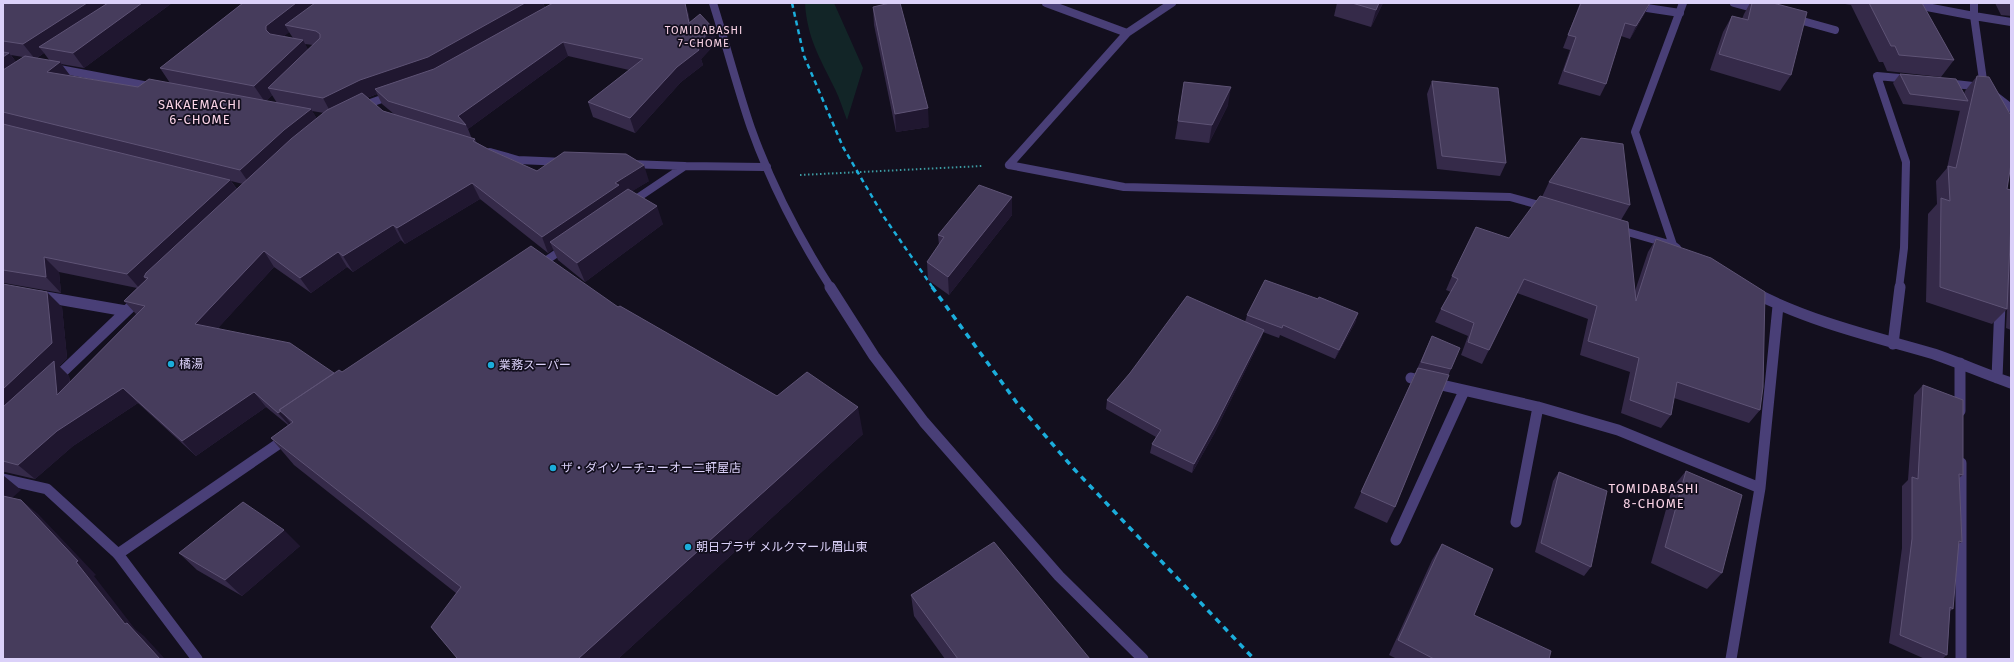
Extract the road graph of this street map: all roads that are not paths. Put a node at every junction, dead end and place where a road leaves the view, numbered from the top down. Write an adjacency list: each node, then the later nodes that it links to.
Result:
1 (713, 3): 30 (street)
2 (1046, 3): 15 (street)
3 (1172, 3): 15 (street)
4 (1614, 3): 10 (street)
5 (1683, 3): 10 (street)
6 (1734, 3): 9 (street)
7 (1906, 3): 12 (street)
8 (1974, 3): 12 (street)
9 (1765, 11)
10 (1680, 13): 35 (street)
11 (1781, 15): 14 (street)
12 (1974, 16): 13 (street); 19 (street)
13 (2011, 22)
14 (1835, 30)
15 (1127, 33): 31 (street)
16 (44, 66): 20 (street)
17 (1923, 81): 44 (street)
18 (1938, 82): 19 (street)
19 (1984, 87): 23 (street)
20 (159, 88)
21 (401, 92): 22 (street)
22 (371, 102): 24 (street); 25 (street)
23 (2011, 108)
24 (353, 110)
25 (382, 112)
26 (482, 149): 27 (street)
27 (573, 162)
28 (621, 164): 29 (street)
29 (684, 166): 30 (street); 32 (street)
30 (767, 168): 61 (street)
31 (1554, 210)
32 (619, 211)
33 (1606, 225): 35 (street)
34 (572, 242): 37 (street)
35 (1673, 245): 36 (street)
36 (1686, 253)
37 (526, 274)
38 (1745, 287): 42 (street)
39 (149, 290): 43 (street)
40 (2001, 291): 47 (street)
41 (34, 295): 43 (street)
42 (1778, 306): 44 (street); 56 (street)
43 (126, 311): 49 (street)
44 (1894, 344): 45 (street)
45 (1960, 363): 47 (street); 52 (street)
46 (1411, 378): 50 (street)
47 (1997, 378): 48 (street)
48 (2011, 383)
49 (48, 386)
50 (1464, 391): 51 (street); 58 (street)
51 (1538, 407): 56 (street); 57 (street)
52 (1960, 425)
53 (296, 432): 59 (street)
54 (1961, 449): 63 (street)
55 (3, 480): 59 (street)
56 (1760, 488): 62 (street)
57 (1516, 522)
58 (1396, 540)
59 (118, 554): 60 (street)
60 (197, 659)
61 (1143, 659)
62 (1731, 659)
63 (1961, 659)

